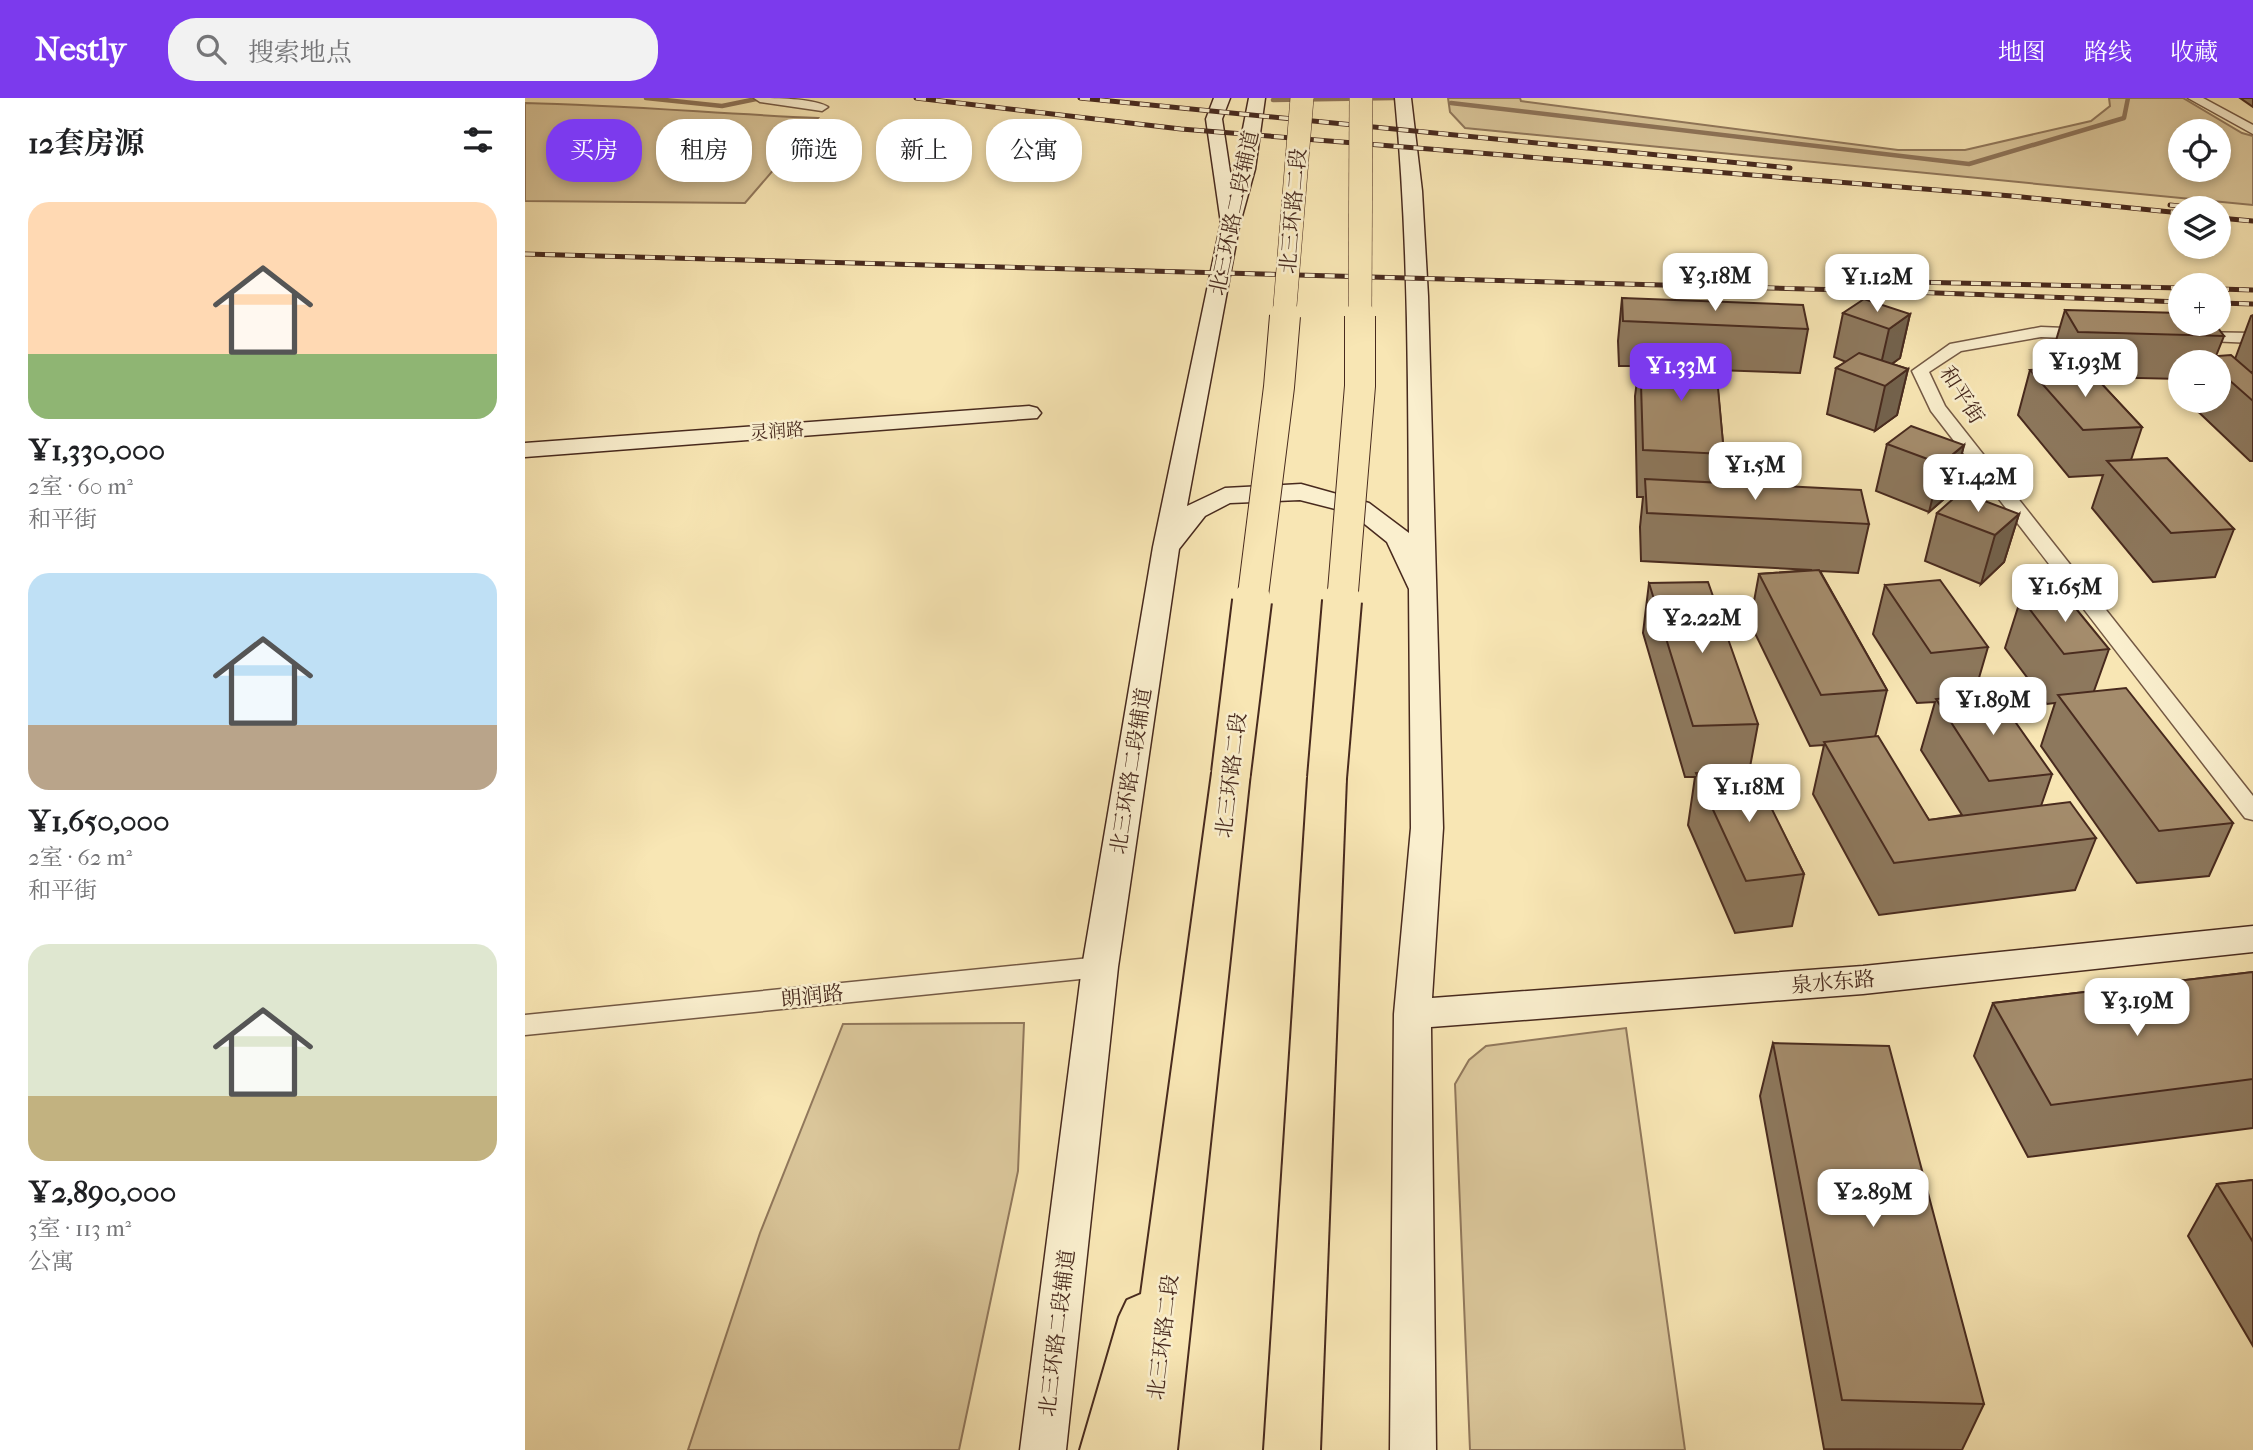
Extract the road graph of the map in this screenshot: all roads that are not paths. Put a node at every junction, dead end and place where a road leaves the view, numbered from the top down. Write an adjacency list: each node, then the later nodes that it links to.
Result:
1 (760, 98): 8 (street)
2 (1222, 98): 10 (main road)
3 (1257, 98): 10 (main road, 北三环路二段辅道)
4 (1303, 98): 23 (highway, 北三环路二段, bridge)
5 (1361, 98): 24 (highway, bridge)
6 (1403, 98): 17 (main road)
7 (2194, 98): 9 (street)
8 (822, 107)
9 (2253, 130)
10 (1229, 227): 16 (main road, 北三环路二段辅道)
11 (2107, 334): 18 (street, 和平街)
12 (2173, 336): 13 (street)
13 (2253, 338)
14 (1029, 413): 15 (main road, 灵润路)
15 (525, 450)
16 (1166, 547): 17 (main road); 20 (main road, 北三环路二段辅道)
17 (1425, 597): 21 (main road)
18 (2253, 813)
19 (2253, 939): 21 (main road, 泉水东路)
20 (1100, 967): 22 (street, 朗润路); 25 (main road, 北三环路二段辅道)
21 (1412, 1014): 30 (main road)
22 (525, 1025)
23 (1178, 1204): 26 (highway); 27 (highway, 北三环路二段)
24 (1295, 1391): 28 (highway); 29 (highway)
25 (1043, 1450)
26 (1108, 1450)
27 (1149, 1450)
28 (1292, 1450)
29 (1302, 1450)
30 (1413, 1450)

